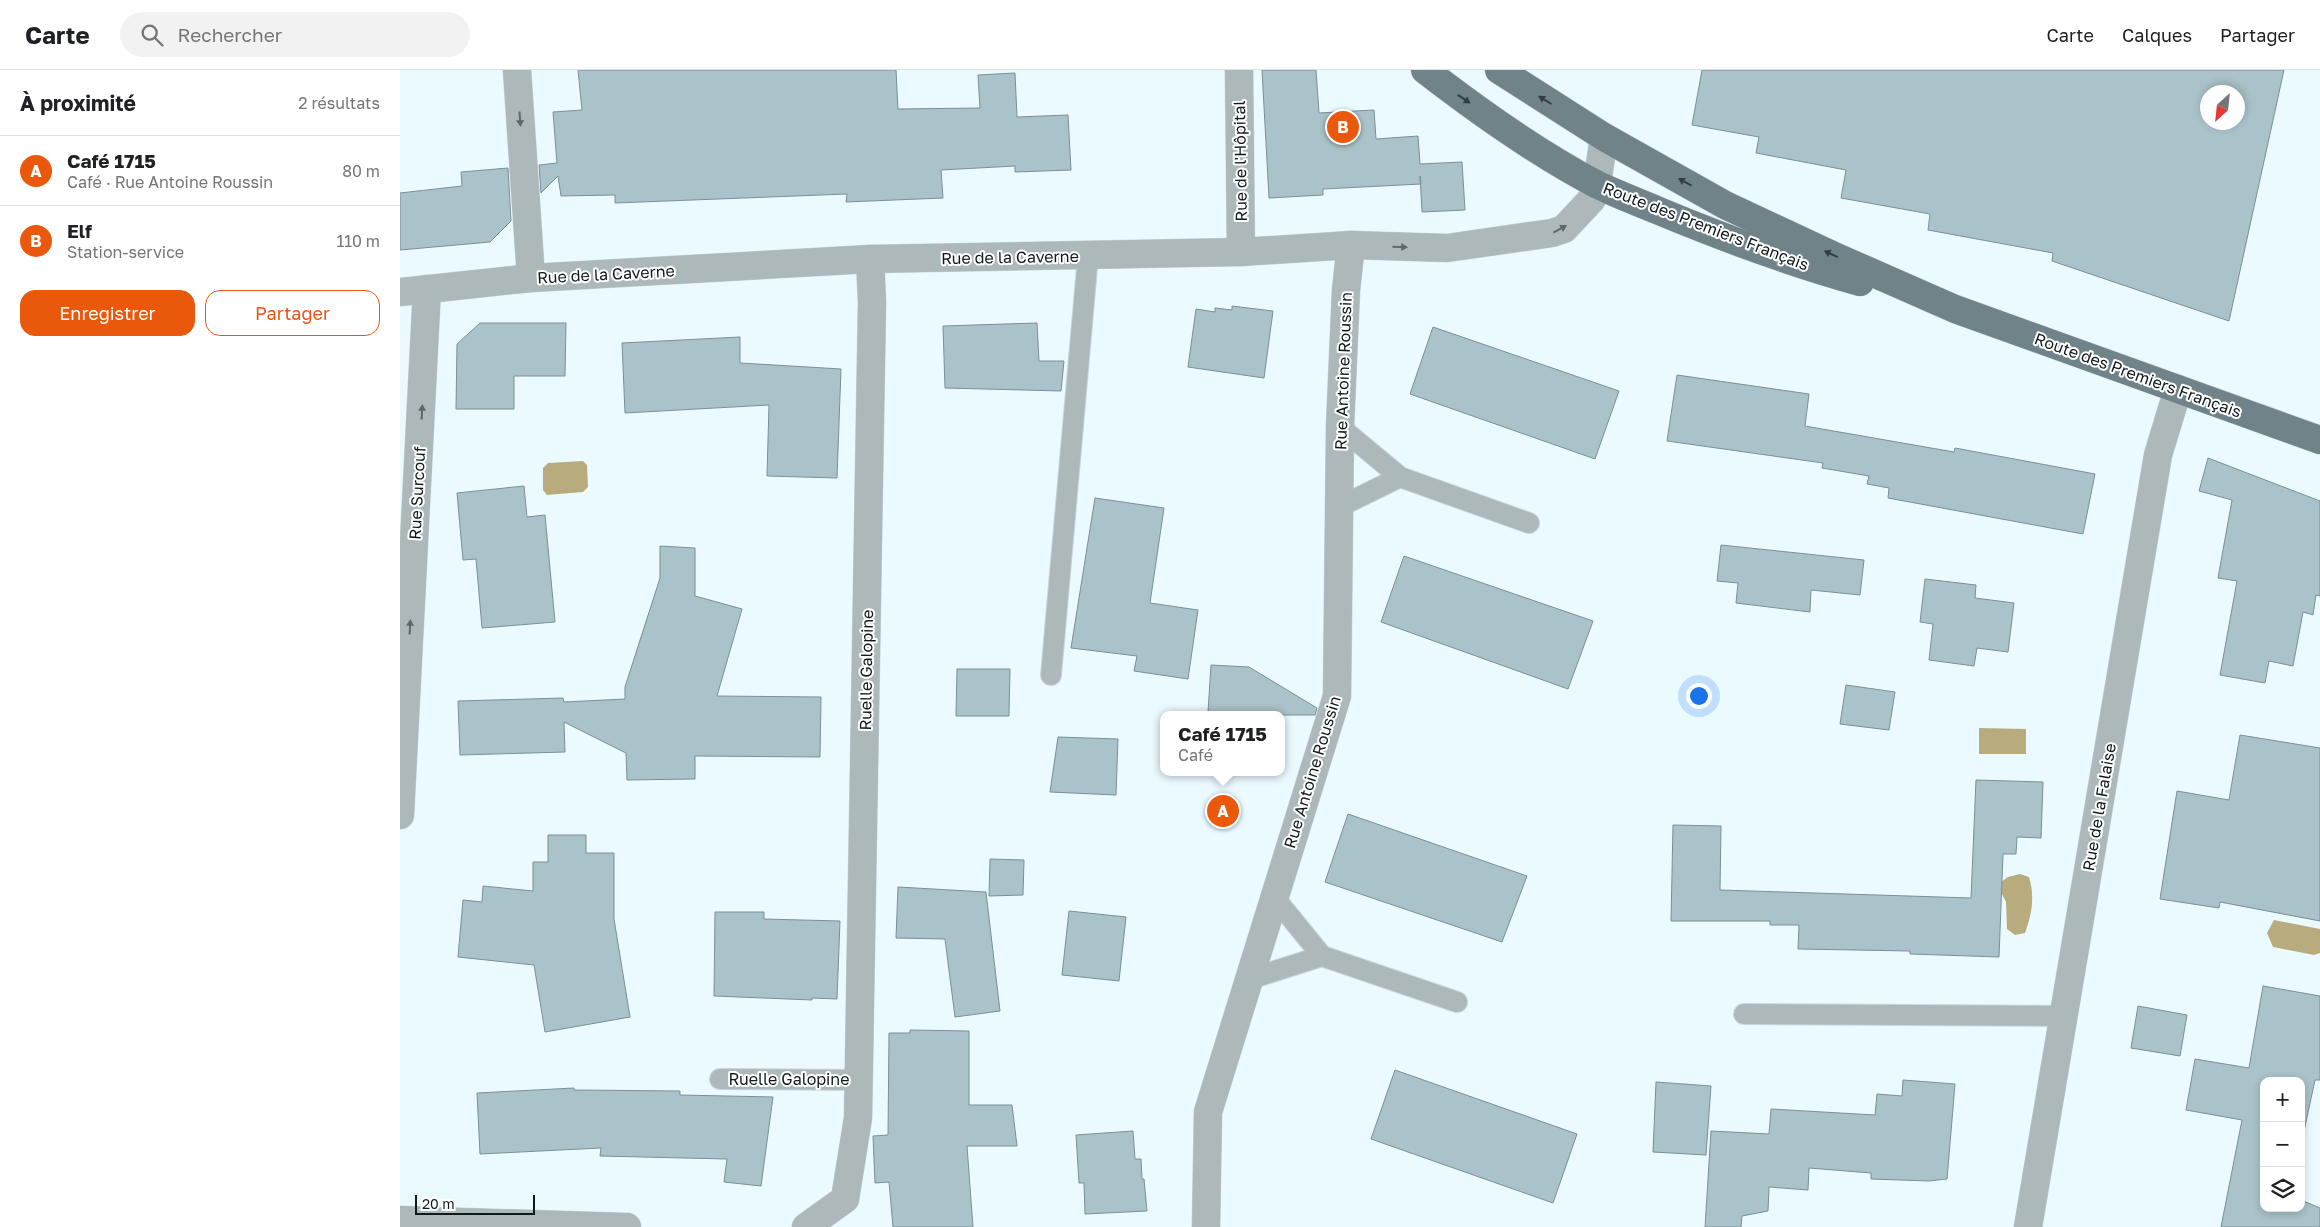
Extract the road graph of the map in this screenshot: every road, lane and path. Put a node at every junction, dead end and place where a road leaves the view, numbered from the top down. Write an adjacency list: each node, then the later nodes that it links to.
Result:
1 (517, 70): 11 (street, one-way to 11)
2 (1239, 70): 8 (street, Rue de l'Hôpital)
3 (1425, 70): 6 (main road, Route des Premiers Français, one-way to 6)
4 (1499, 70): 5 (main road, Route des Premiers Français, one-way to 4)
5 (1604, 137): 6 (street, Rue de la Caverne); 14 (main road, Route des Premiers Français, one-way to 5)
6 (1597, 184): 7 (street, Rue de la Caverne, one-way to 6); 14 (main road, Route des Premiers Français)
7 (1352, 246): 8 (street, Rue de la Caverne); 16 (street, Rue Antoine Roussin)
8 (1240, 252): 9 (street, Rue de la Caverne)
9 (1088, 256): 10 (street, Rue de la Caverne); 21 (lane)
10 (870, 260): 11 (street, Rue de la Caverne); 30 (street, Ruelle Galopine)
11 (531, 278): 12 (street, Rue de la Caverne)
12 (427, 290): 13 (street, Rue de la Caverne); 22 (street, Rue Surcouf, one-way to 12)
13 (400, 292)
14 (1955, 309): 15 (main road, Route des Premiers Français)
15 (2178, 389): 17 (main road, Route des Premiers Français); 28 (street, Rue de la Falaise)
16 (1340, 427): 18 (lane); 19 (street, Rue Antoine Roussin)
17 (2320, 440)
18 (1400, 477): 19 (lane); 20 (lane)
19 (1339, 507): 23 (street, Rue Antoine Roussin)
20 (1530, 522)
21 (1052, 675)
22 (400, 816)
23 (1274, 897): 24 (lane); 25 (street, Rue Antoine Roussin)
24 (1322, 956): 25 (lane); 26 (lane)
25 (1250, 978): 34 (street, Rue Antoine Roussin)
26 (1457, 1002)
27 (1744, 1014): 28 (lane)
28 (2064, 1016): 35 (street, Rue de la Falaise)
29 (720, 1079): 30 (lane, Ruelle Galopine)
30 (859, 1080): 33 (street, Ruelle Galopine)
31 (400, 1220): 32 (street)
32 (627, 1227)
33 (806, 1227)
34 (1206, 1227)
35 (2028, 1227)

